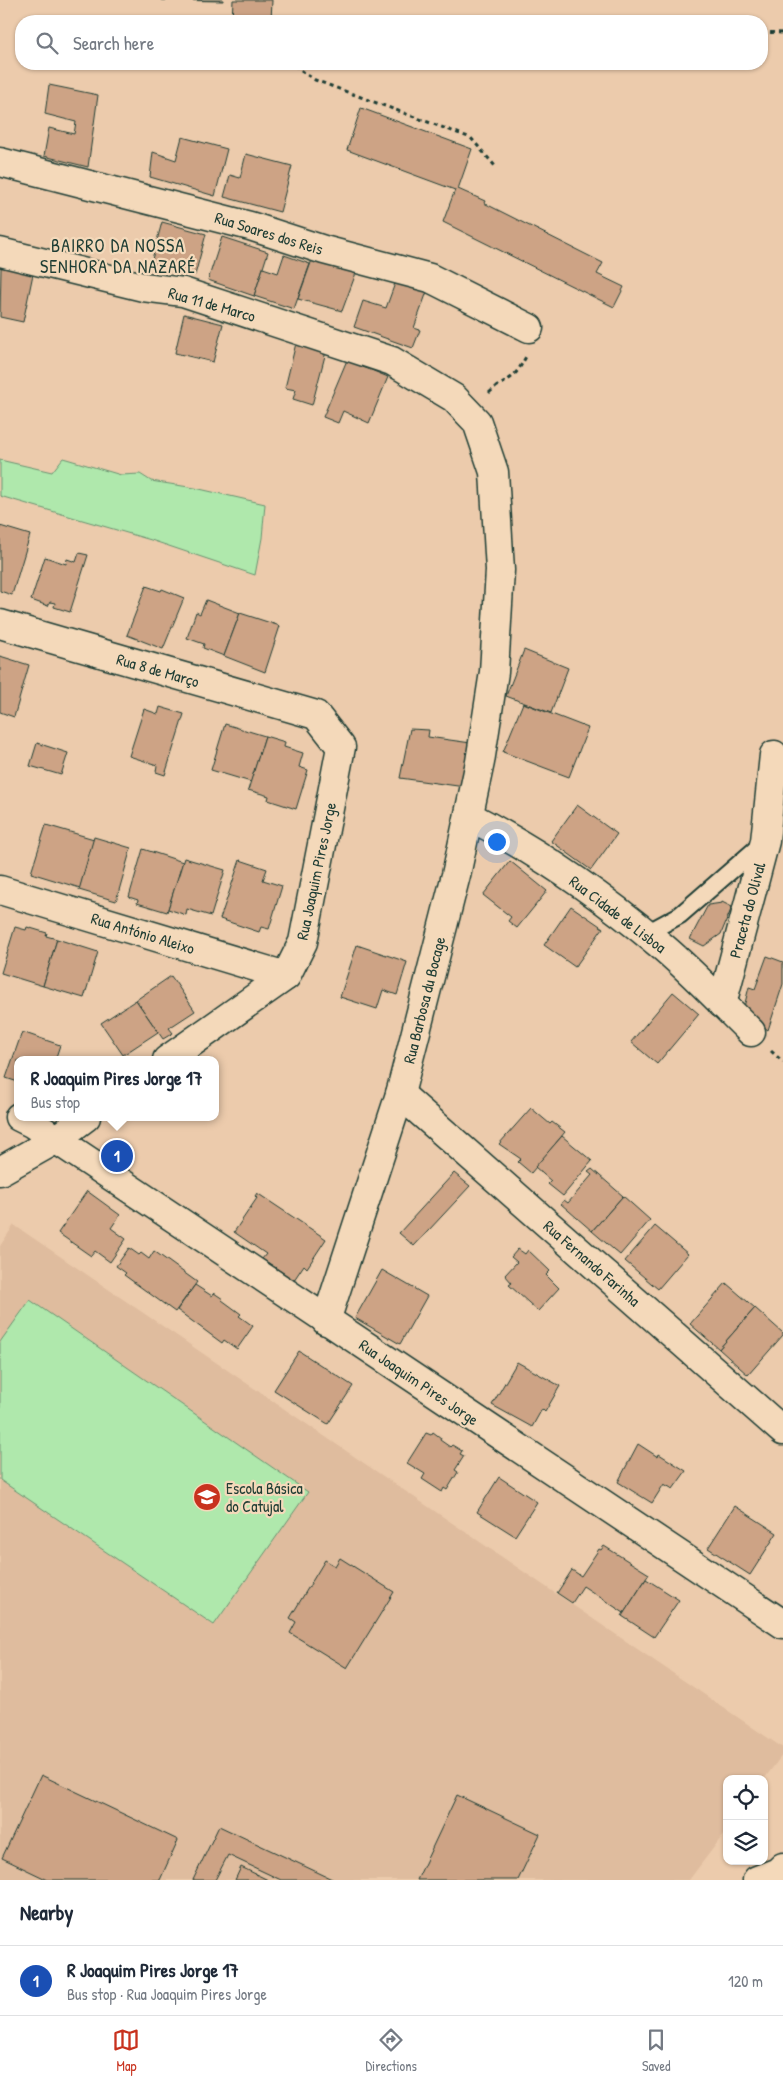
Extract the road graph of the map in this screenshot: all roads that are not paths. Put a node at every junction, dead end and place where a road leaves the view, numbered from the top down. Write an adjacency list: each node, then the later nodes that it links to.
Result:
1 (0, 162): 3 (street, Rua Soares dos Reis)
2 (0, 252): 4 (street, Rua 11 de Marco)
3 (529, 328)
4 (469, 414): 8 (street, Rua Barbosa du Bocage)
5 (0, 624): 6 (street, Rua 8 de Março)
6 (316, 715): 12 (street, Rua Joaquim Pires Jorge)
7 (774, 755): 9 (street, Praceta do Olival)
8 (469, 816): 11 (street, Rua Cidade de Lisboa); 16 (street, Rua Barbosa du Bocage)
9 (765, 841): 11 (lane); 13 (street, Praceta do Olival)
10 (0, 890): 12 (street, Rua António Aleixo)
11 (645, 934): 13 (street, Rua Cidade de Lisboa)
12 (286, 976): 15 (street, Rua Joaquim Pires Jorge)
13 (722, 1004): 14 (street, Rua Cidade de Lisboa)
14 (751, 1032)
15 (172, 1056)
16 (400, 1094): 23 (street, Rua Barbosa du Bocage); 24 (street, Rua Fernando Farinha)
17 (0, 1108): 18 (street, Rua Joaquim Pires Jorge)
18 (14, 1115)
19 (25, 1121): 21 (street, Rua Joaquim Pires Jorge)
20 (81, 1121): 21 (street)
21 (55, 1140): 22 (street); 23 (street, Rua Joaquim Pires Jorge)
22 (0, 1171)
23 (326, 1321): 25 (street, Rua Joaquim Pires Jorge)
24 (783, 1431)
25 (783, 1624)

